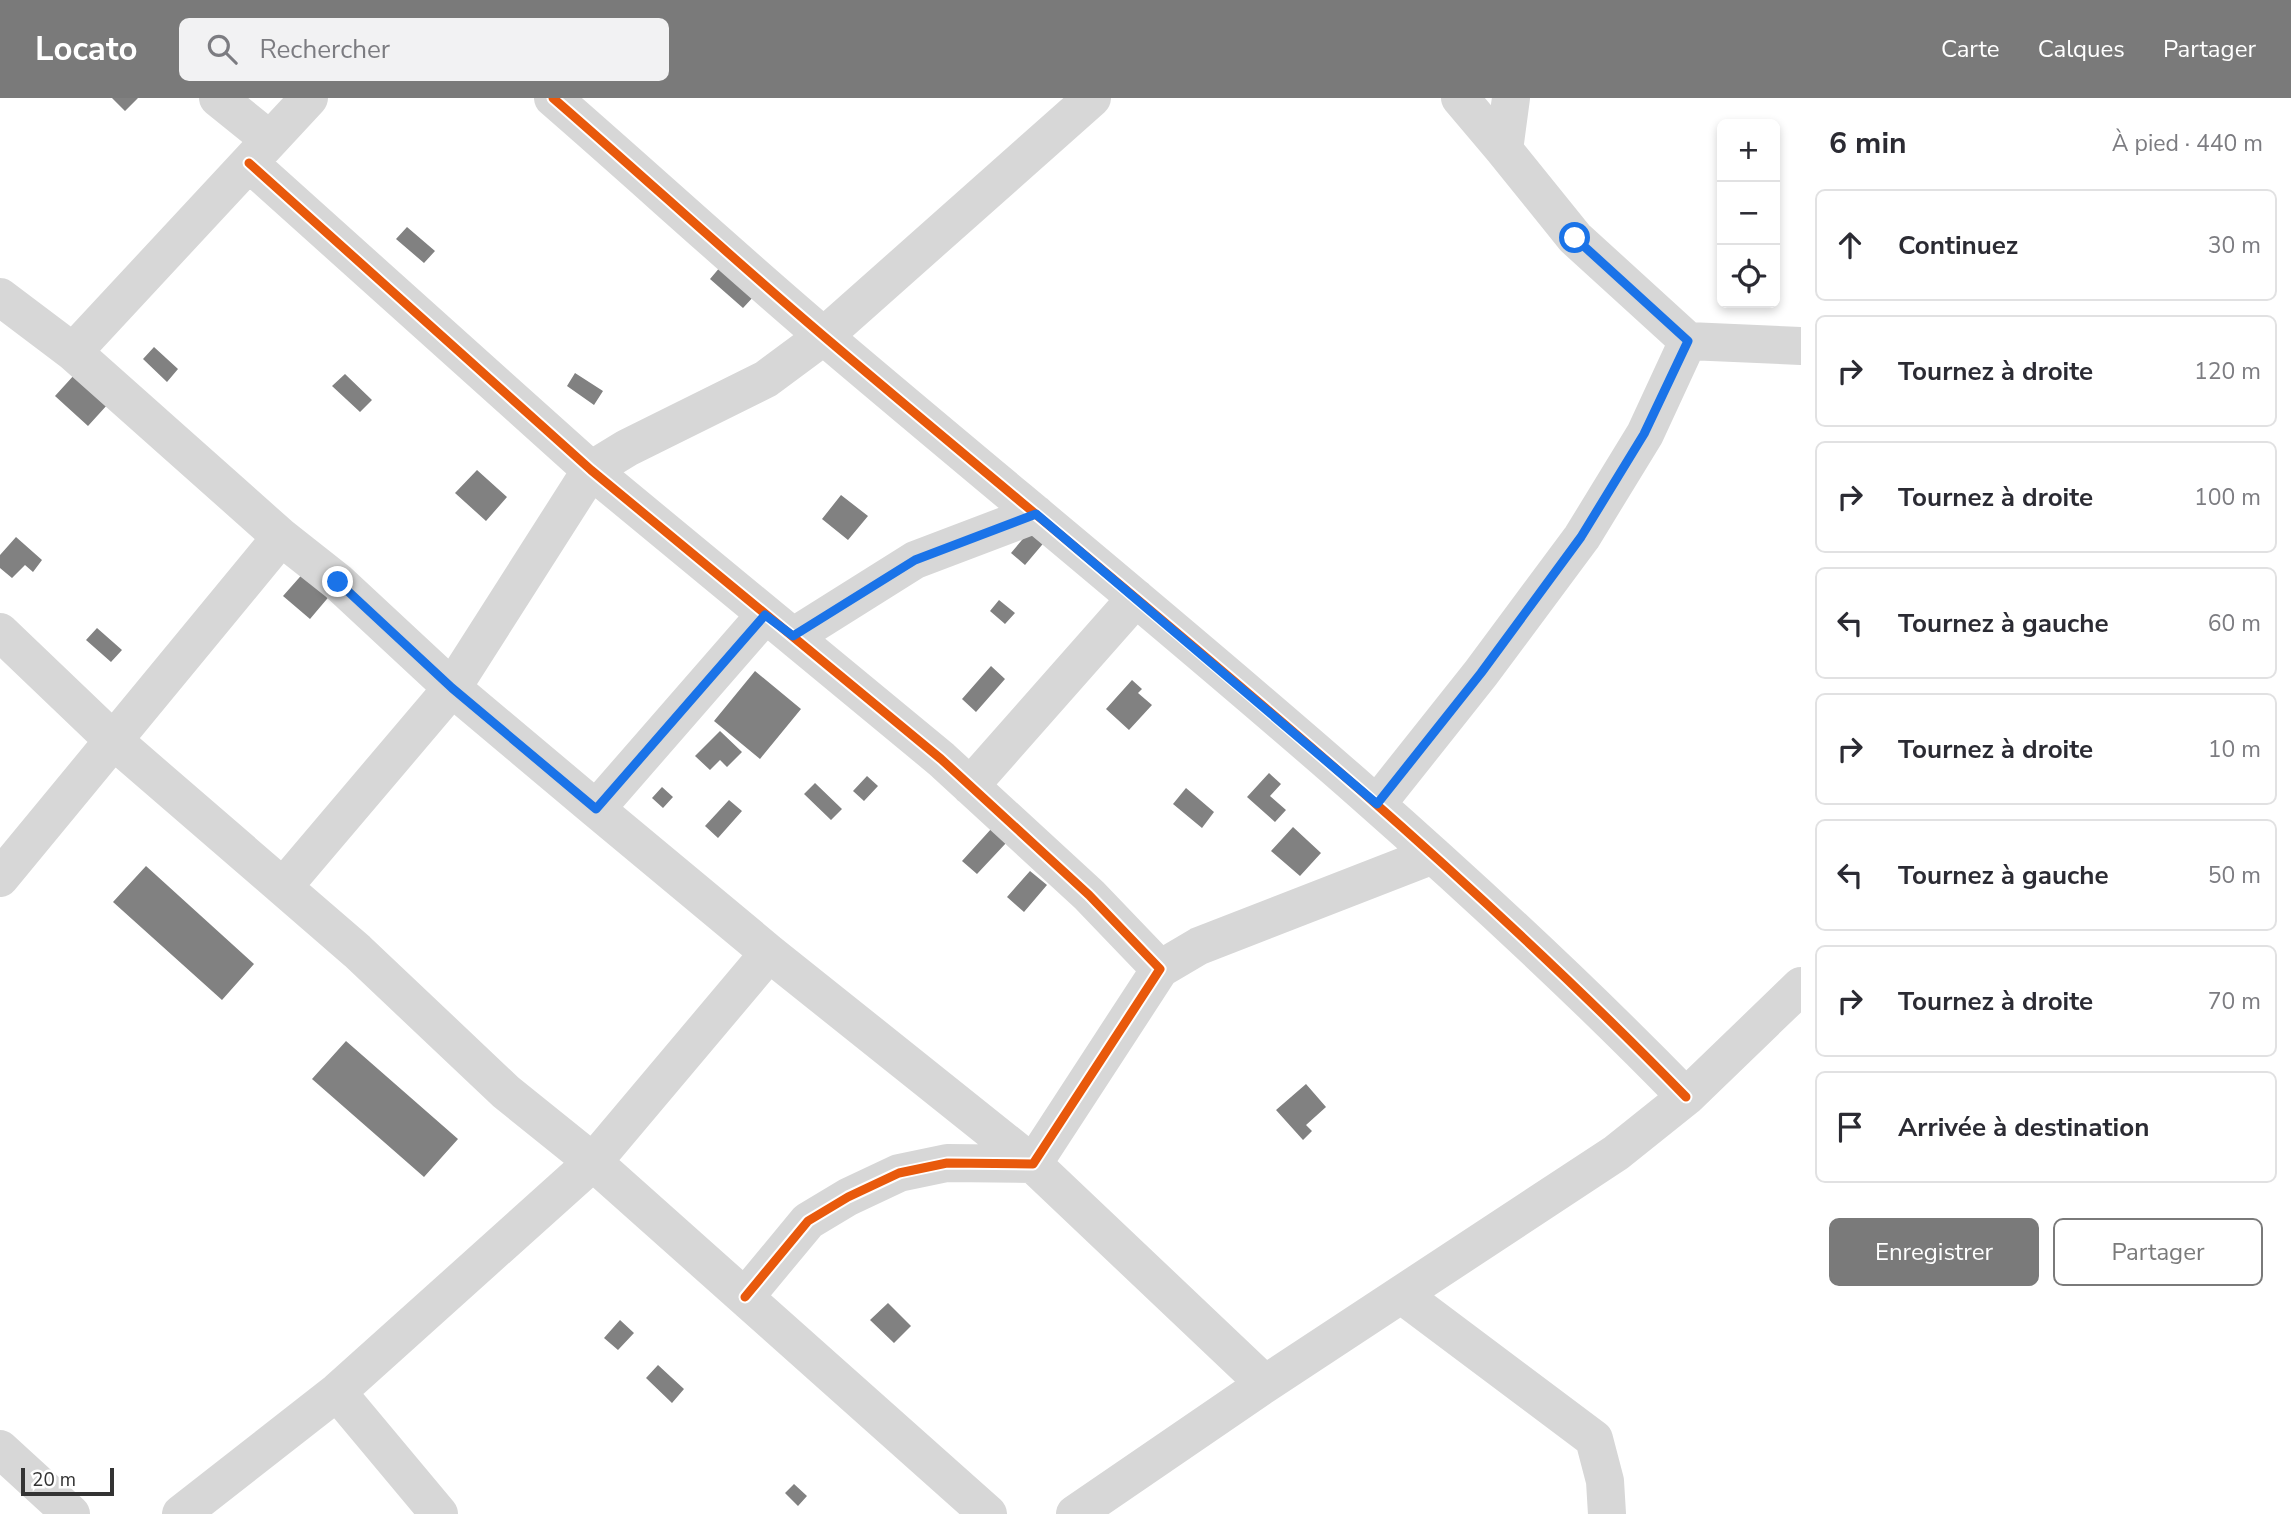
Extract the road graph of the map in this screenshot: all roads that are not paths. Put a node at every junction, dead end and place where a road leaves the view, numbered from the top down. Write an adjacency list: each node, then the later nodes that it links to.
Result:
1 (218, 98): 8 (street)
2 (309, 98): 8 (street)
3 (553, 98): 10 (street)
4 (1092, 98): 10 (street)
5 (1460, 98): 7 (street)
6 (1511, 98): 7 (street)
7 (1504, 150): 11 (street)
8 (259, 151): 13 (street); 14 (street)
9 (0, 297): 13 (street)
10 (824, 336): 14 (street); 15 (street)
11 (1688, 341): 12 (street); 23 (street)
12 (1801, 345)
13 (73, 352): 16 (street)
14 (591, 470): 18 (street); 20 (street)
15 (1036, 514): 17 (street); 18 (street)
16 (281, 537): 20 (street); 21 (street)
17 (1136, 598): 22 (street); 23 (street)
18 (779, 626): 22 (street); 24 (street)
19 (0, 632): 21 (street)
20 (452, 688): 24 (street); 27 (street)
21 (114, 741): 26 (street); 27 (street)
22 (970, 786): 29 (street)
23 (1377, 804): 25 (street)
24 (596, 809): 28 (street)
25 (1433, 855): 29 (street); 31 (street)
26 (0, 878)
27 (284, 886): 32 (street)
28 (769, 953): 32 (street); 33 (street)
29 (1160, 969): 33 (street)
30 (1801, 986): 31 (street)
31 (1686, 1097): 34 (street)
32 (593, 1162): 35 (street); 37 (street)
33 (1033, 1164): 35 (street); 36 (street)
34 (1402, 1295): 36 (street); 44 (street)
35 (745, 1297): 42 (street)
36 (1265, 1384): 43 (street)
37 (337, 1392): 40 (street); 41 (street)
38 (0, 1449): 39 (street)
39 (71, 1514)
40 (181, 1514)
41 (439, 1514)
42 (988, 1514)
43 (1075, 1514)
44 (1607, 1514)

